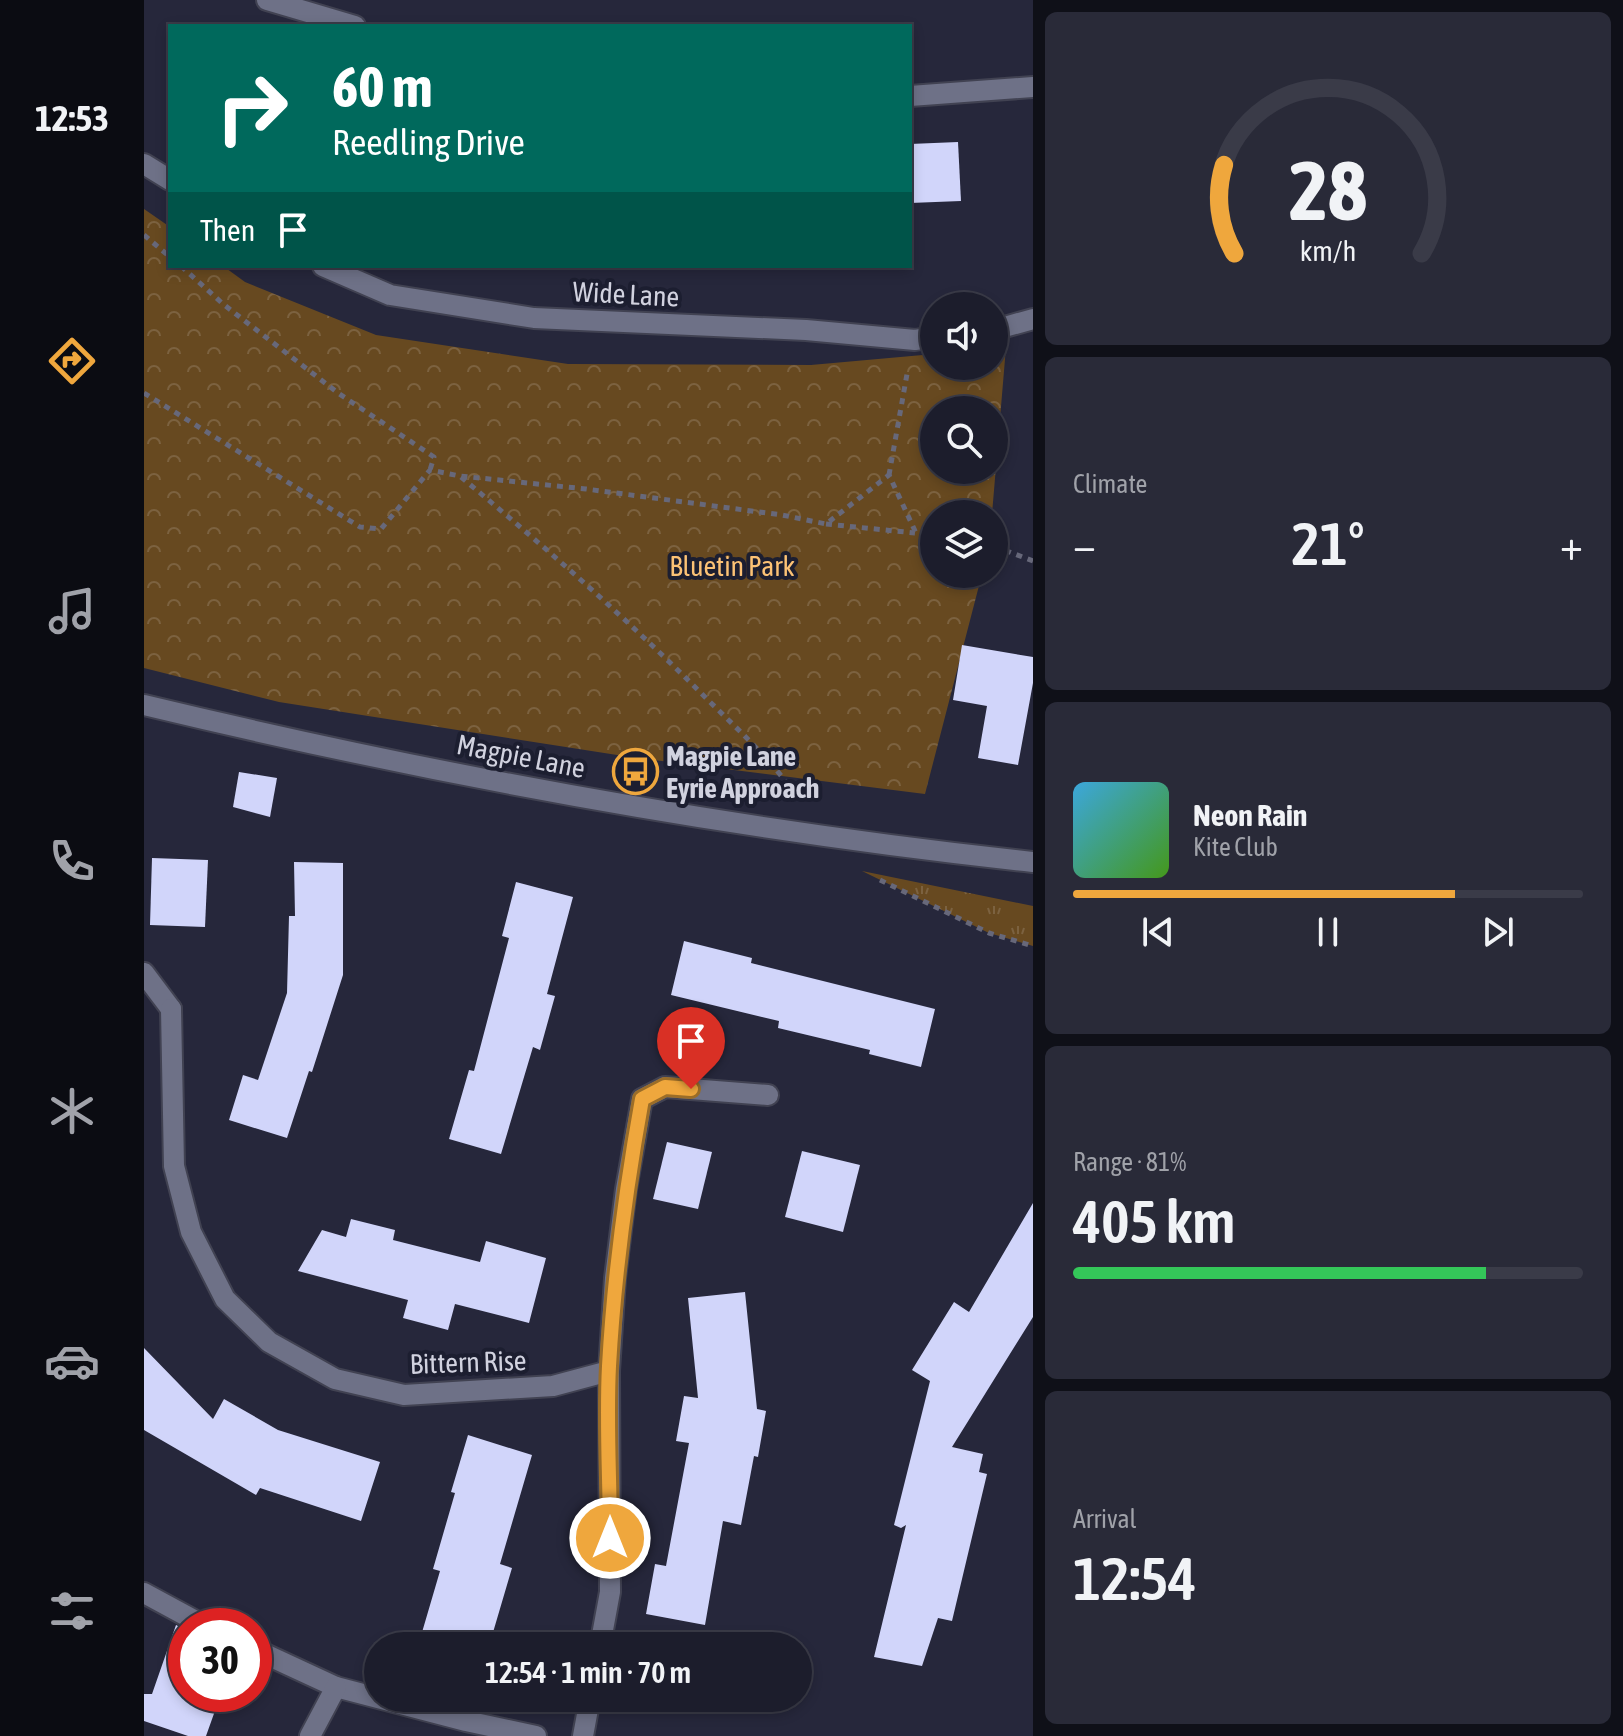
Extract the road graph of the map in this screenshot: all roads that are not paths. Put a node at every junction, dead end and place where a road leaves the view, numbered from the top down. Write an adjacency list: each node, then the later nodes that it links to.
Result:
1 (267, 0): 2 (street)
2 (348, 24)
3 (1033, 87): 4 (street)
4 (912, 96)
5 (144, 164): 6 (street)
6 (168, 179)
7 (328, 268): 10 (street, Wide Lane)
8 (1033, 319): 9 (street)
9 (1008, 326)
10 (920, 338)
11 (144, 705): 12 (street, Magpie Lane)
12 (1033, 862)
13 (144, 973): 15 (street, Bittern Rise)
14 (768, 1095): 15 (street)
15 (609, 1371): 18 (street)
16 (144, 1593): 17 (street)
17 (172, 1608)
18 (603, 1632)
19 (272, 1657): 20 (street)
20 (336, 1687): 22 (street); 23 (street)
21 (587, 1712): 24 (street)
22 (310, 1736)
23 (536, 1736)
24 (583, 1736)

